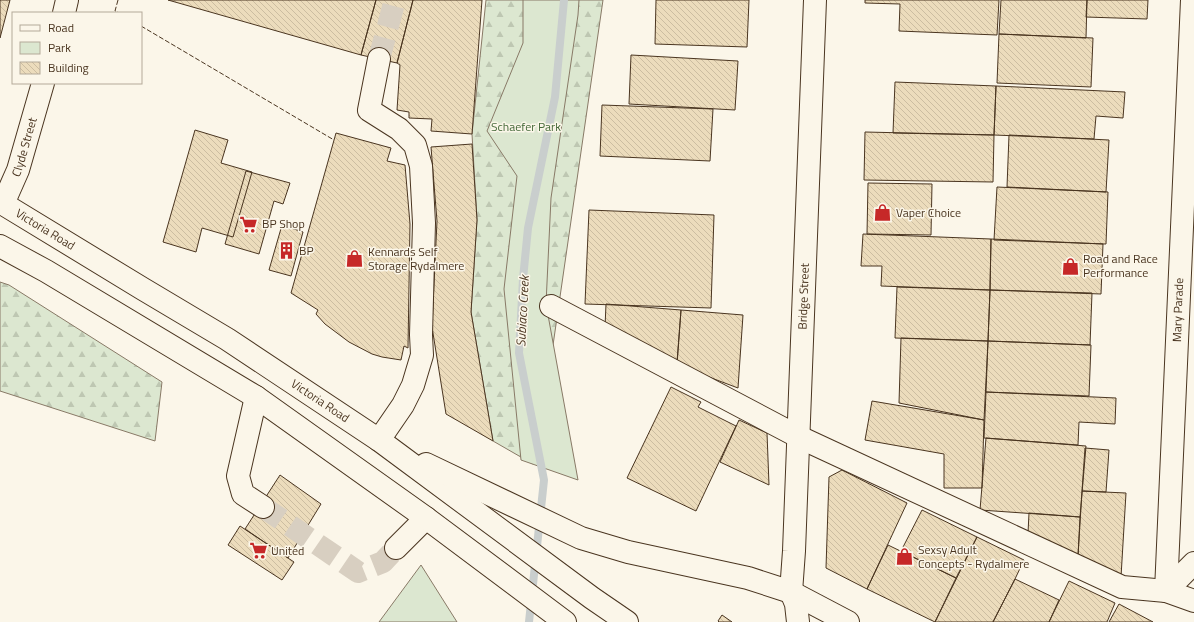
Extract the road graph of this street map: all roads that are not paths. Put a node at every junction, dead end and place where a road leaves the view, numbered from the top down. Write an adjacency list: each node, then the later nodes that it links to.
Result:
1 (67, 0): 4 (main road)
2 (815, 0): 11 (main road, Bridge Street)
3 (1192, 0): 18 (main road, Mary Parade)
4 (64, 12)
5 (379, 59): 12 (main road)
6 (44, 84): 7 (main road, Clyde Street)
7 (1, 205): 12 (main road, Victoria Road)
8 (0, 246): 10 (main road)
9 (551, 306): 11 (main road)
10 (256, 397): 13 (main road); 14 (main road)
11 (799, 437): 17 (main road, Bridge Street); 18 (main road)
12 (379, 440): 17 (main road); 22 (main road, Victoria Road)
13 (263, 507)
14 (426, 518): 15 (main road); 21 (main road)
15 (396, 548)
16 (1194, 563): 18 (main road)
17 (791, 592): 20 (main road); 23 (main road)
18 (1166, 592): 19 (main road)
19 (1194, 601)
20 (843, 619): 24 (main road)
21 (565, 622)
22 (627, 622)
23 (798, 622)
24 (801, 622)

